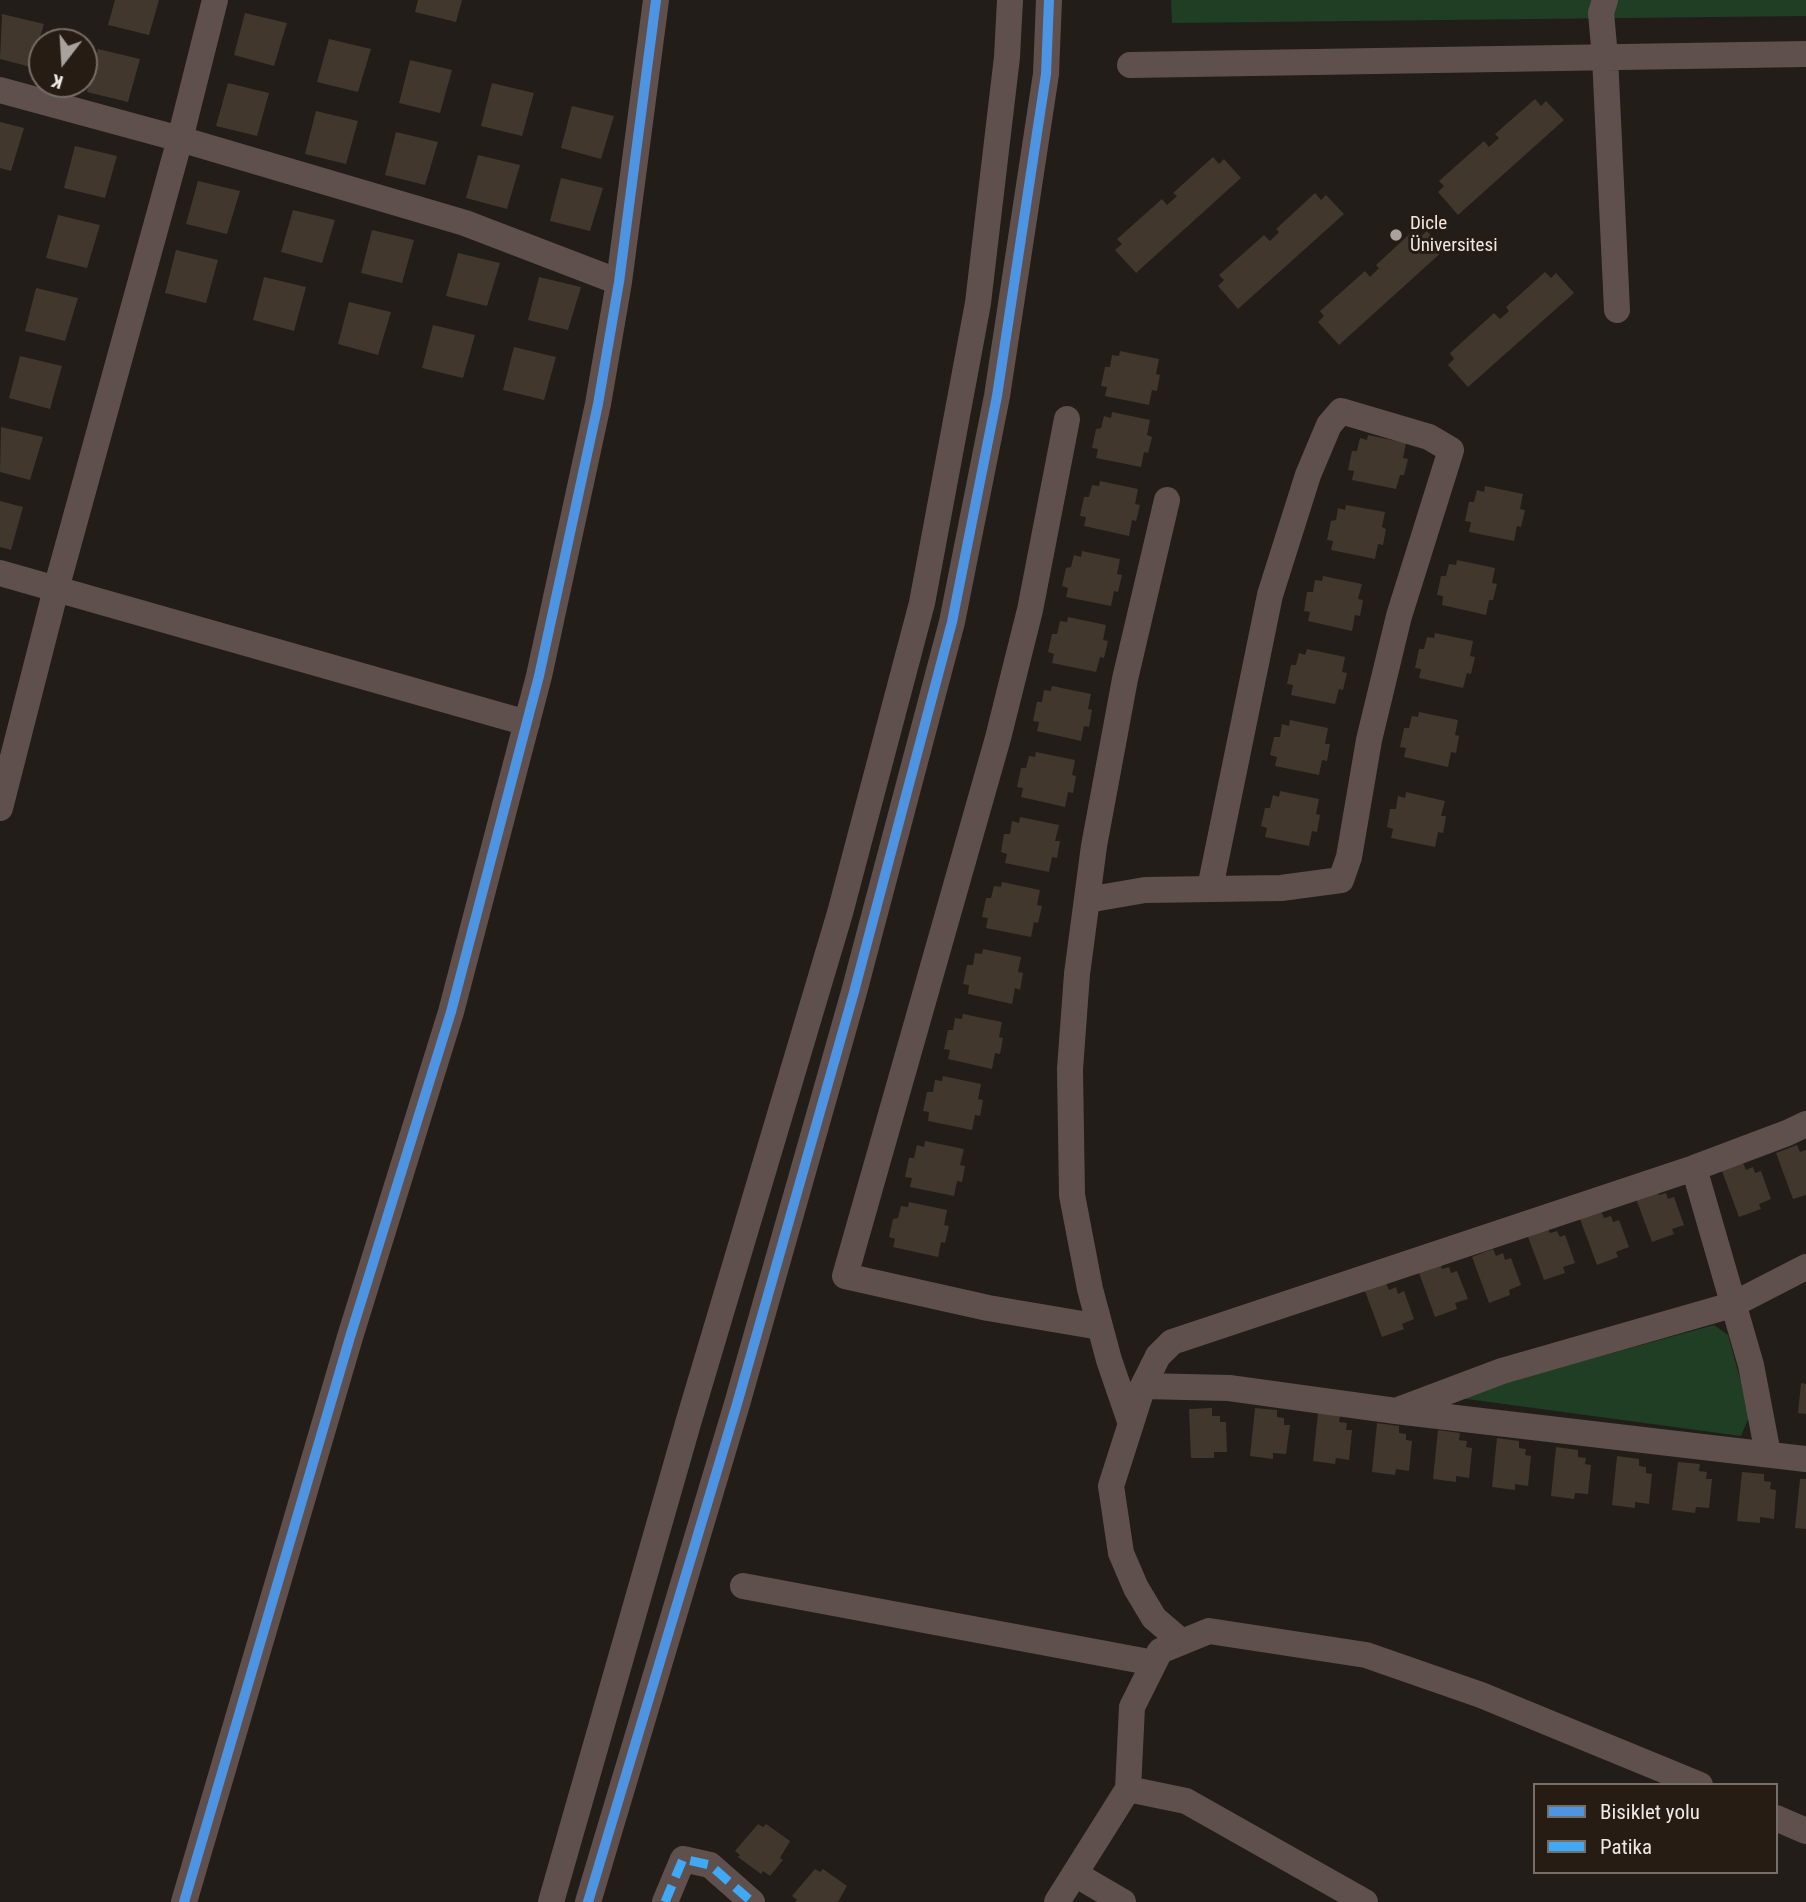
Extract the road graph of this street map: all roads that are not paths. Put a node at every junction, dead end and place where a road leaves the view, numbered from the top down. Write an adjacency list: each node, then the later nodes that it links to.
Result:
1 (215, 0): 10 (street)
2 (656, 0): 11 (street)
3 (1010, 0): 40 (street)
4 (1049, 0): 41 (street)
5 (1605, 0): 7 (street)
6 (1806, 54): 7 (street)
7 (1605, 57): 8 (street); 12 (street)
8 (1130, 65)
9 (0, 90): 10 (street)
10 (180, 139): 11 (street); 16 (street)
11 (619, 282): 17 (street)
12 (1617, 310)
13 (1067, 419): 25 (street)
14 (1167, 500): 20 (street)
15 (0, 573): 16 (street)
16 (56, 589): 17 (street); 18 (street)
17 (527, 723): 39 (street)
18 (0, 808)
19 (1210, 888): 19 (street); 20 (street)
20 (1087, 900): 25 (street)
21 (1806, 1124): 22 (street)
22 (1694, 1168): 24 (street); 26 (street)
23 (1806, 1266): 24 (street)
24 (1732, 1305): 27 (street); 29 (street)
25 (1100, 1327): 28 (street)
26 (1143, 1386): 27 (street); 28 (street)
27 (1396, 1411): 29 (street)
28 (1131, 1424): 32 (street)
29 (1768, 1454): 30 (street)
30 (1806, 1459)
31 (743, 1586): 33 (street)
32 (1182, 1642): 33 (street); 34 (street)
33 (1154, 1663): 35 (street)
34 (1695, 1783)
35 (1128, 1790): 38 (street); 46 (street)
36 (1778, 1819): 37 (street)
37 (1806, 1831)
38 (1075, 1874): 44 (street); 45 (street)
39 (184, 1902)
40 (551, 1902)
41 (588, 1902)
42 (665, 1902): 43 (street)
43 (752, 1902)
44 (1057, 1902)
45 (1123, 1902)
46 (1365, 1902)

